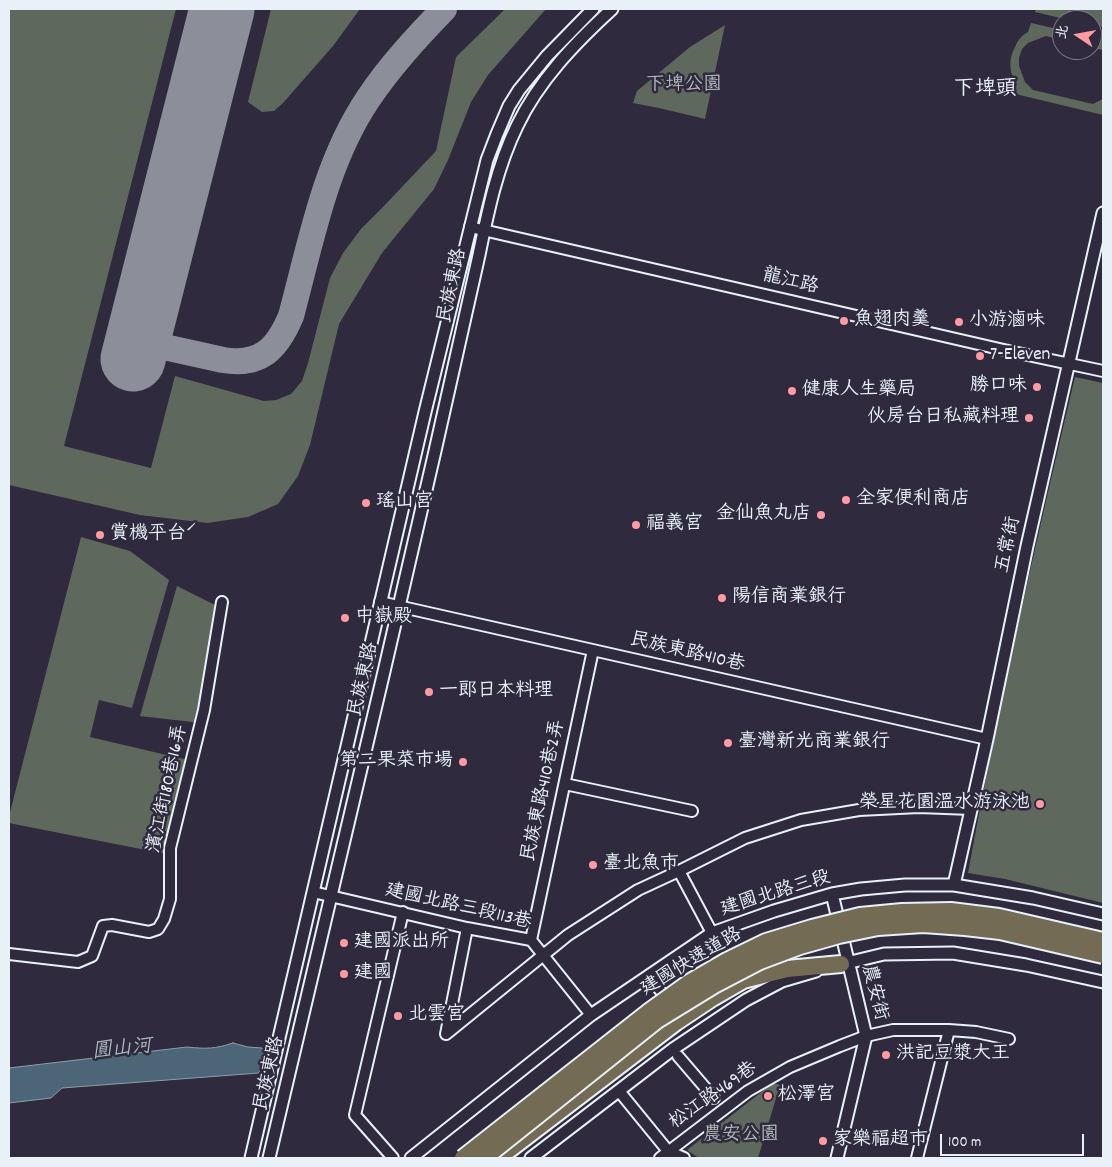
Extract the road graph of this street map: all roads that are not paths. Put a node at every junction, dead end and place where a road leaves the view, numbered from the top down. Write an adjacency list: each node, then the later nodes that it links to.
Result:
1 (593, 9): 4 (street, 民族東路)
2 (612, 9): 5 (street, 民族東路)
3 (1103, 213): 6 (street, 五常街)
4 (470, 227): 5 (street, 龍江路); 9 (street, 民族東路)
5 (484, 231): 6 (street, 龍江路); 10 (street, 民族東路)
6 (1069, 363): 7 (street, 龍江路); 12 (street, 五常街)
7 (1103, 371)
8 (222, 602): 27 (street, 濱江街180巷16弄)
9 (380, 602): 10 (street, 民族東路410巷); 18 (street, 民族東路)
10 (400, 607): 11 (street, 民族東路410巷); 20 (street, 民族東路)
11 (593, 650): 12 (street, 民族東路410巷); 13 (street, 民族東路410巷2弄)
12 (987, 739): 14 (street, 五常街)
13 (565, 784): 15 (street); 25 (street, 民族東路410巷2弄)
14 (971, 809): 16 (street); 17 (street, 五常街)
15 (692, 811)
16 (679, 871): 24 (street); 28 (street)
17 (954, 885): 19 (street, 建國北路三段); 22 (street, 建國北路三段)
18 (313, 892): 20 (street, 建國北路三段113巷); 31 (street, 民族東路)
19 (832, 894): 24 (street, 建國北路三段); 30 (street, 農安街)
20 (332, 897): 21 (street, 建國北路三段113巷); 33 (street, 民族東路)
21 (403, 912): 23 (street, 建國北路三段113巷); 46 (street)
22 (1103, 914)
23 (466, 928): 25 (street, 建國北路三段113巷); 28 (street)
24 (712, 933): 32 (street, 建國北路三段)
25 (531, 940): 28 (street, 建國北路三段113巷)
26 (1103, 941): 48 (highway, 建國快速道路, bridge)
27 (9, 954)
28 (543, 955): 36 (street, 建國北路三段113巷)
29 (1103, 955): 49 (highway, 建國快速道路, bridge)
30 (844, 964): 34 (street); 38 (street, 農安街); 41 (street); 50 (highway)
31 (295, 972): 33 (street); 44 (street, 民族東路)
32 (650, 975): 35 (street); 36 (street, 建國北路三段)
33 (313, 976): 45 (street, 民族東路)
34 (1103, 982)
35 (660, 990)
36 (591, 1015): 47 (street, 建國北路三段)
37 (949, 1030): 38 (street, 松江路469巷); 39 (street, 松江路469巷); 55 (street)
38 (866, 1036): 43 (street, 松江路469巷); 54 (street, 農安街)
39 (1009, 1039)
40 (678, 1056): 42 (street)
41 (619, 1091): 43 (street); 51 (street)
42 (714, 1098)
43 (668, 1151): 52 (street, 松江路469巷); 53 (street)
44 (251, 1158)
45 (269, 1158)
46 (392, 1158)
47 (410, 1158)
48 (463, 1158)
49 (484, 1158)
50 (498, 1158)
51 (531, 1158)
52 (660, 1158)
53 (684, 1158)
54 (838, 1158)
55 (917, 1158)

